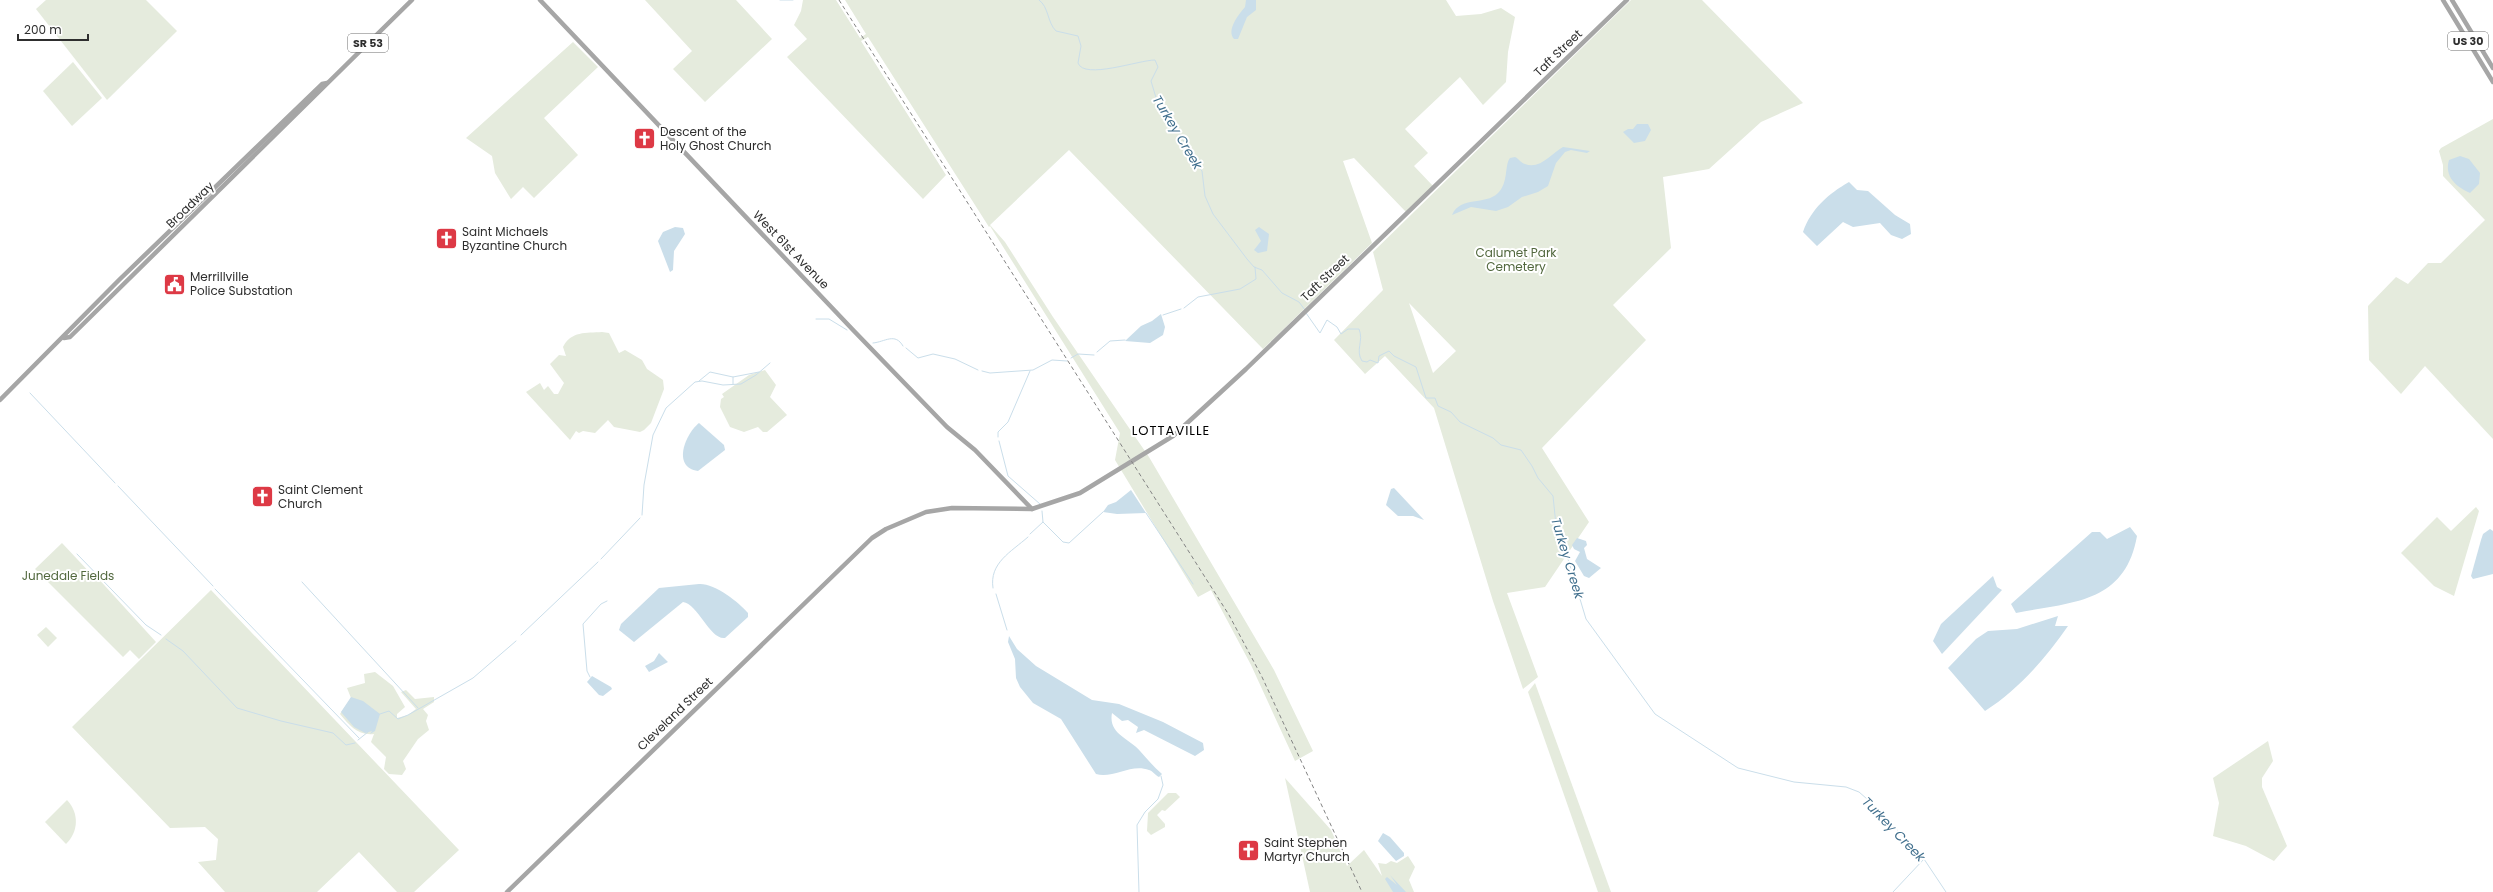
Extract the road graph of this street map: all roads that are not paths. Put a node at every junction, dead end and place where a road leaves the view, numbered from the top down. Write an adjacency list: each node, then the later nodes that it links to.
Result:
1 (412, 0): 8 (main road, Broadway / SR 53)
2 (540, 0): 9 (main road, West 61st Avenue)
3 (1627, 0): 10 (main road, Taft Street)
4 (2443, 0): 7 (main road, US 30)
5 (2452, 0): 6 (main road, US 30)
6 (2493, 68)
7 (2493, 82)
8 (0, 400)
9 (1021, 497): 10 (main road, West 61st Avenue); 11 (main road)
10 (1032, 509): 11 (main road, Taft Street)
11 (1018, 510): 12 (main road, Taft Street)
12 (857, 551): 13 (main road, Cleveland Street)
13 (507, 892)

